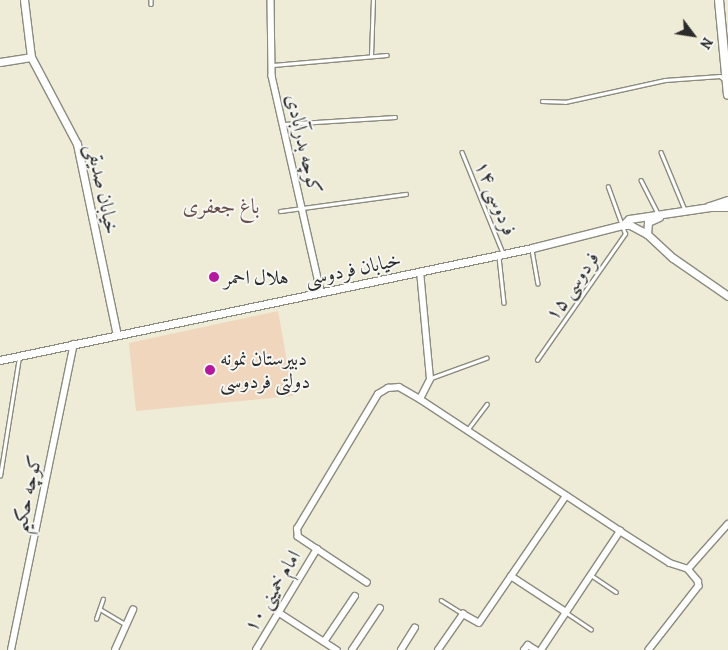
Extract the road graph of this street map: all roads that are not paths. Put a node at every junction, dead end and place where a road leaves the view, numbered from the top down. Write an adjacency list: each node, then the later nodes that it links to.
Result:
1 (24, 0): 7 (street, خیابان صدیقی)
2 (271, 0): 9 (street, کوچه بدرآبادی)
3 (373, 0): 6 (lane)
4 (719, 0): 10 (main road)
5 (387, 55): 6 (lane)
6 (371, 56): 9 (lane)
7 (31, 57): 8 (street); 36 (street, خیابان صدیقی)
8 (0, 62)
9 (272, 65): 14 (street, کوچه بدرآبادی)
10 (727, 80): 11 (main road); 12 (lane)
11 (728, 95)
12 (542, 101)
13 (395, 116): 14 (lane)
14 (283, 124): 23 (street, کوچه بدرآبادی)
15 (462, 152): 30 (lane, فردوسی ۱۴)
16 (661, 152): 25 (lane)
17 (642, 180): 26 (lane)
18 (608, 187): 27 (lane)
19 (406, 194): 23 (lane)
20 (728, 201): 21 (main road)
21 (710, 207): 22 (main road); 25 (street, خیابان فردوسی)
22 (728, 207)
23 (302, 208): 24 (lane); 33 (street, کوچه بدرآبادی)
24 (280, 211)
25 (686, 212): 26 (street, خیابان فردوسی)
26 (659, 217): 27 (street, خیابان فردوسی); 28 (street)
27 (623, 225): 28 (street); 29 (street, خیابان فردوسی); 41 (lane, فردوسی ۱۵)
28 (647, 234): 34 (street)
29 (532, 248): 30 (street, خیابان فردوسی); 32 (lane)
30 (501, 255): 31 (street, خیابان فردوسی); 35 (lane, فردوسی ۱۴)
31 (420, 272): 33 (street, خیابان فردوسی); 42 (street)
32 (538, 283)
33 (321, 292): 36 (street, خیابان فردوسی)
34 (728, 296)
35 (504, 303)
36 (117, 335): 37 (street, خیابان فردوسی)
37 (74, 344): 38 (street, خیابان فردوسی); 70 (street, کوچه حکیم)
38 (19, 356): 40 (street, خیابان فردوسی); 46 (lane)
39 (486, 358): 42 (lane)
40 (0, 360)
41 (537, 360)
42 (430, 379): 43 (street)
43 (420, 398): 45 (street); 50 (street)
44 (487, 404): 45 (lane)
45 (468, 429): 47 (street)
46 (0, 476)
47 (566, 496): 49 (street); 53 (street)
48 (728, 524): 51 (street)
49 (620, 532): 51 (street); 52 (street)
50 (317, 549): 54 (street); 62 (street, امام خمینی ۱۰)
51 (688, 569): 80 (street)
52 (591, 575): 55 (lane); 63 (street)
53 (511, 576): 63 (street); 64 (street)
54 (367, 583)
55 (616, 592)
56 (355, 596): 69 (street)
57 (104, 600): 60 (lane)
58 (441, 600): 64 (lane)
59 (380, 608): 74 (street)
60 (100, 609): 65 (lane); 66 (lane)
61 (133, 610): 66 (street)
62 (278, 612): 69 (street); 72 (street, امام خمینی ۱۰)
63 (566, 612): 68 (lane); 79 (street)
64 (463, 614): 76 (street)
65 (96, 619)
66 (126, 625): 71 (street)
67 (415, 628): 75 (street)
68 (591, 629)
69 (324, 642): 73 (street)
70 (12, 650)
71 (115, 650)
72 (256, 650)
73 (337, 650)
74 (352, 650)
75 (400, 650)
76 (438, 650)
77 (524, 650): 78 (street)
78 (536, 650)
79 (541, 650)
80 (649, 650)

